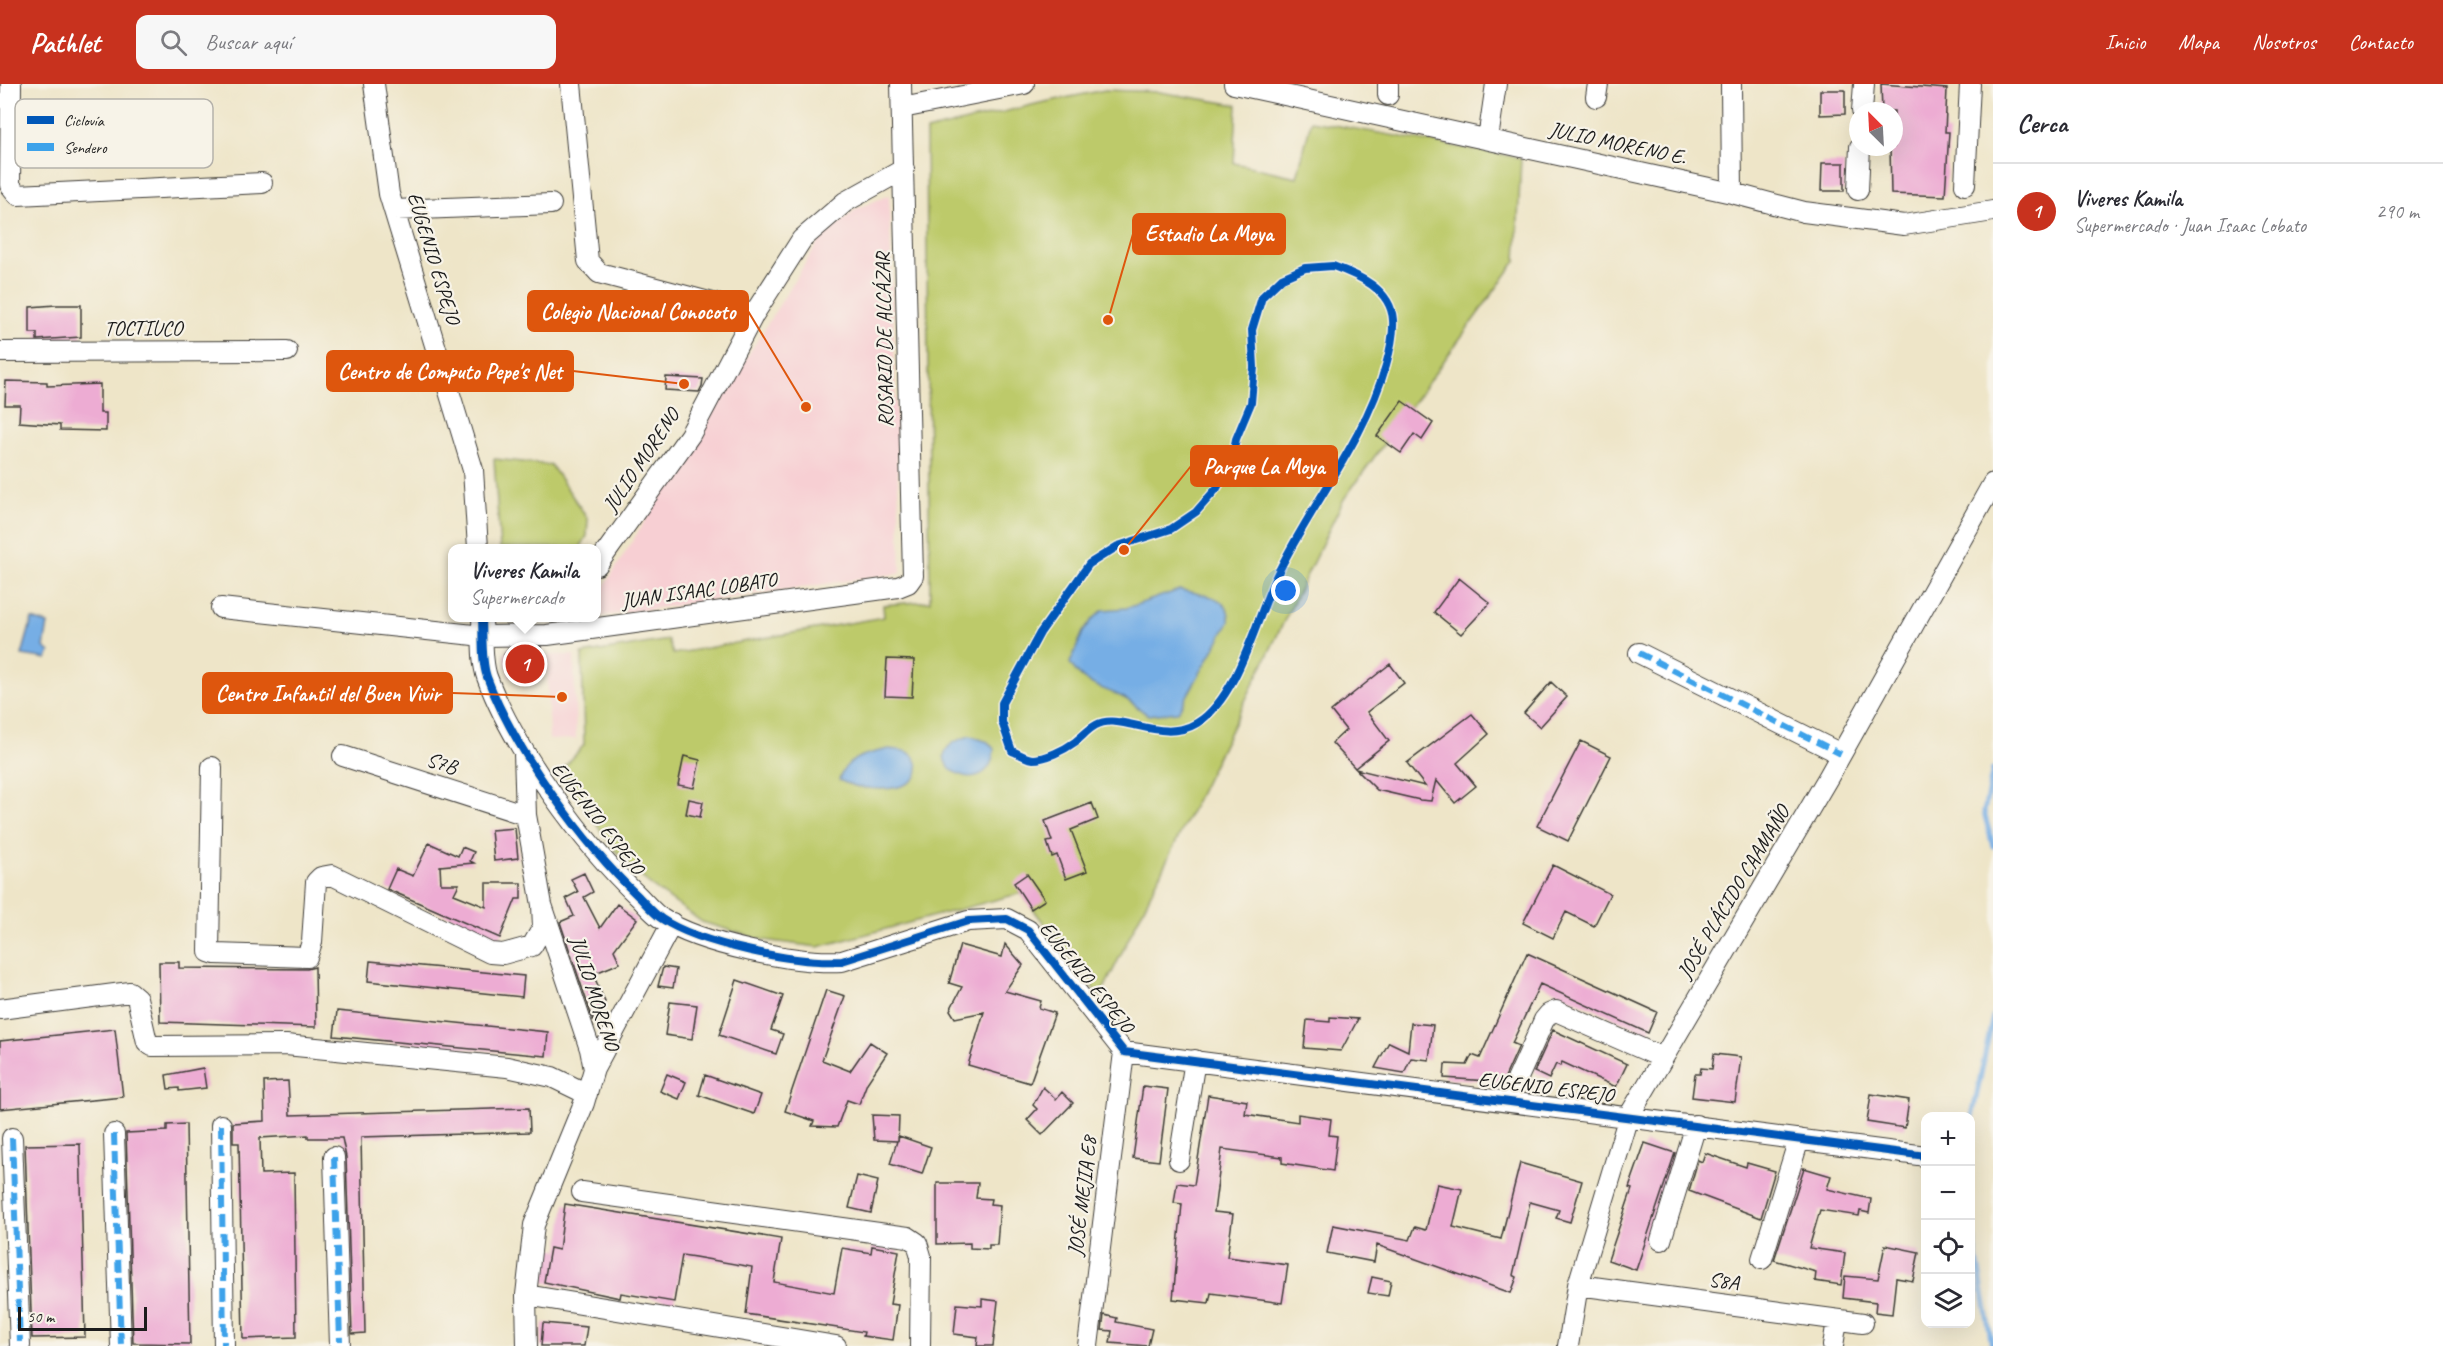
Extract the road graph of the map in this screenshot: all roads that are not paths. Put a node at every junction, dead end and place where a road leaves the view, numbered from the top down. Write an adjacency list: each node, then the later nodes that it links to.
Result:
1 (11, 84): 17 (street)
2 (374, 84): 22 (street, EUGENIO ESPEJO)
3 (571, 84): 24 (street)
4 (901, 84): 13 (street, ROSARIO DE ALCÁZAR)
5 (1018, 84): 13 (street)
6 (1234, 84): 11 (street, JULIO MORENO E.)
7 (1496, 84): 14 (street)
8 (1731, 84): 20 (street)
9 (1864, 84): 12 (street)
10 (1970, 84): 18 (street)
11 (1310, 93): 14 (street, JULIO MORENO E.)
12 (1863, 102)
13 (902, 108): 16 (street, ROSARIO DE ALCÁZAR)
14 (1488, 139): 20 (street, JULIO MORENO E.)
15 (1860, 156): 19 (street)
16 (904, 169): 24 (street, JULIO MORENO); 30 (street, ROSARIO DE ALCÁZAR)
17 (262, 183)
18 (1965, 185)
19 (1858, 190)
20 (1732, 193): 23 (street, JULIO MORENO E.)
21 (551, 204): 22 (street)
22 (394, 210): 28 (street, EUGENIO ESPEJO)
23 (1993, 211)
24 (754, 314): 29 (street, JULIO MORENO)
25 (287, 351): 26 (street, TOCTIUCO)
26 (0, 352)
27 (1993, 483): 37 (street, JOSÉ PLÁCIDO CAAMAÑO)
28 (478, 544)
29 (601, 560)
30 (898, 587): 34 (street, JUAN ISAAC LOBATO)
31 (221, 608): 33 (street, JUAN ISAAC LOBATO)
32 (557, 622): 34 (street)
33 (482, 627): 34 (street, JUAN ISAAC LOBATO); 36 (street, EUGENIO ESPEJO)
34 (548, 634)
35 (1639, 653): 37 (street)
36 (524, 753): 40 (street, JULIO MORENO); 42 (street, EUGENIO ESPEJO)
37 (1841, 754): 45 (street, JOSÉ PLÁCIDO CAAMAÑO)
38 (343, 756): 40 (street, S7B)
39 (212, 767): 41 (street)
40 (526, 815): 41 (street, JULIO MORENO)
41 (542, 905): 47 (street, JULIO MORENO)
42 (672, 923): 44 (street, EUGENIO ESPEJO); 47 (street)
43 (0, 1009): 48 (street)
44 (1124, 1052): 46 (street, EUGENIO ESPEJO); 73 (street, JOSÉ MEJIA E8)
45 (1663, 1058): 49 (street); 50 (street, JOSÉ PLÁCIDO CAAMAÑO)
46 (1195, 1060): 49 (street, EUGENIO ESPEJO); 58 (street)
47 (594, 1069): 48 (street, JULIO MORENO)
48 (587, 1094): 63 (street, JULIO MORENO)
49 (1508, 1100): 50 (street, EUGENIO ESPEJO)
50 (1629, 1116): 52 (street, EUGENIO ESPEJO); 62 (street, JOSÉ PLÁCIDO CAAMAÑO)
51 (221, 1125): 68 (street)
52 (1696, 1125): 55 (street, EUGENIO ESPEJO); 60 (street)
53 (114, 1134): 67 (street)
54 (12, 1138): 66 (street)
55 (1799, 1139): 56 (street, EUGENIO ESPEJO); 61 (street)
56 (1921, 1155)
57 (334, 1157): 69 (street)
58 (1179, 1160)
59 (582, 1192): 72 (street)
60 (1661, 1240)
61 (1762, 1259)
62 (1578, 1286): 64 (street, S8A); 74 (street, JOSÉ PLÁCIDO CAAMAÑO)
63 (526, 1295): 70 (street, JULIO MORENO); 71 (street)
64 (1837, 1320): 65 (street, S8A); 75 (street)
65 (1863, 1323)
66 (20, 1346)
67 (122, 1346)
68 (224, 1346)
69 (340, 1346)
70 (527, 1346)
71 (836, 1346)
72 (920, 1346)
73 (1088, 1346)
74 (1568, 1346)
75 (1833, 1346)

